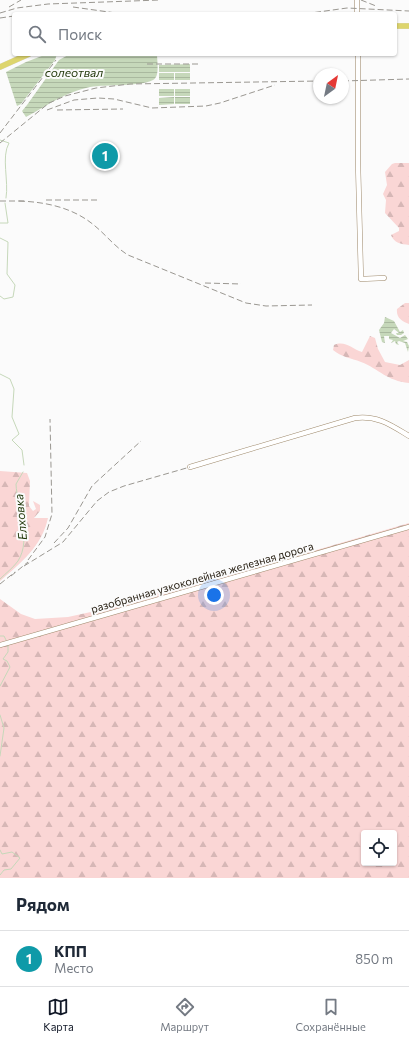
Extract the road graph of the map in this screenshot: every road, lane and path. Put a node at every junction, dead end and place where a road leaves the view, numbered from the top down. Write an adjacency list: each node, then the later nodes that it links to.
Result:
1 (358, 0): 2 (street)
2 (357, 12)
3 (397, 26): 4 (main road)
4 (409, 26)
5 (25, 56): 7 (main road)
6 (358, 56): 8 (street)
7 (0, 67)
8 (384, 278)
9 (409, 436): 10 (street)
10 (190, 466)
11 (409, 527): 12 (street, разобранная узкоколейная железная дорога)
12 (2, 645)

